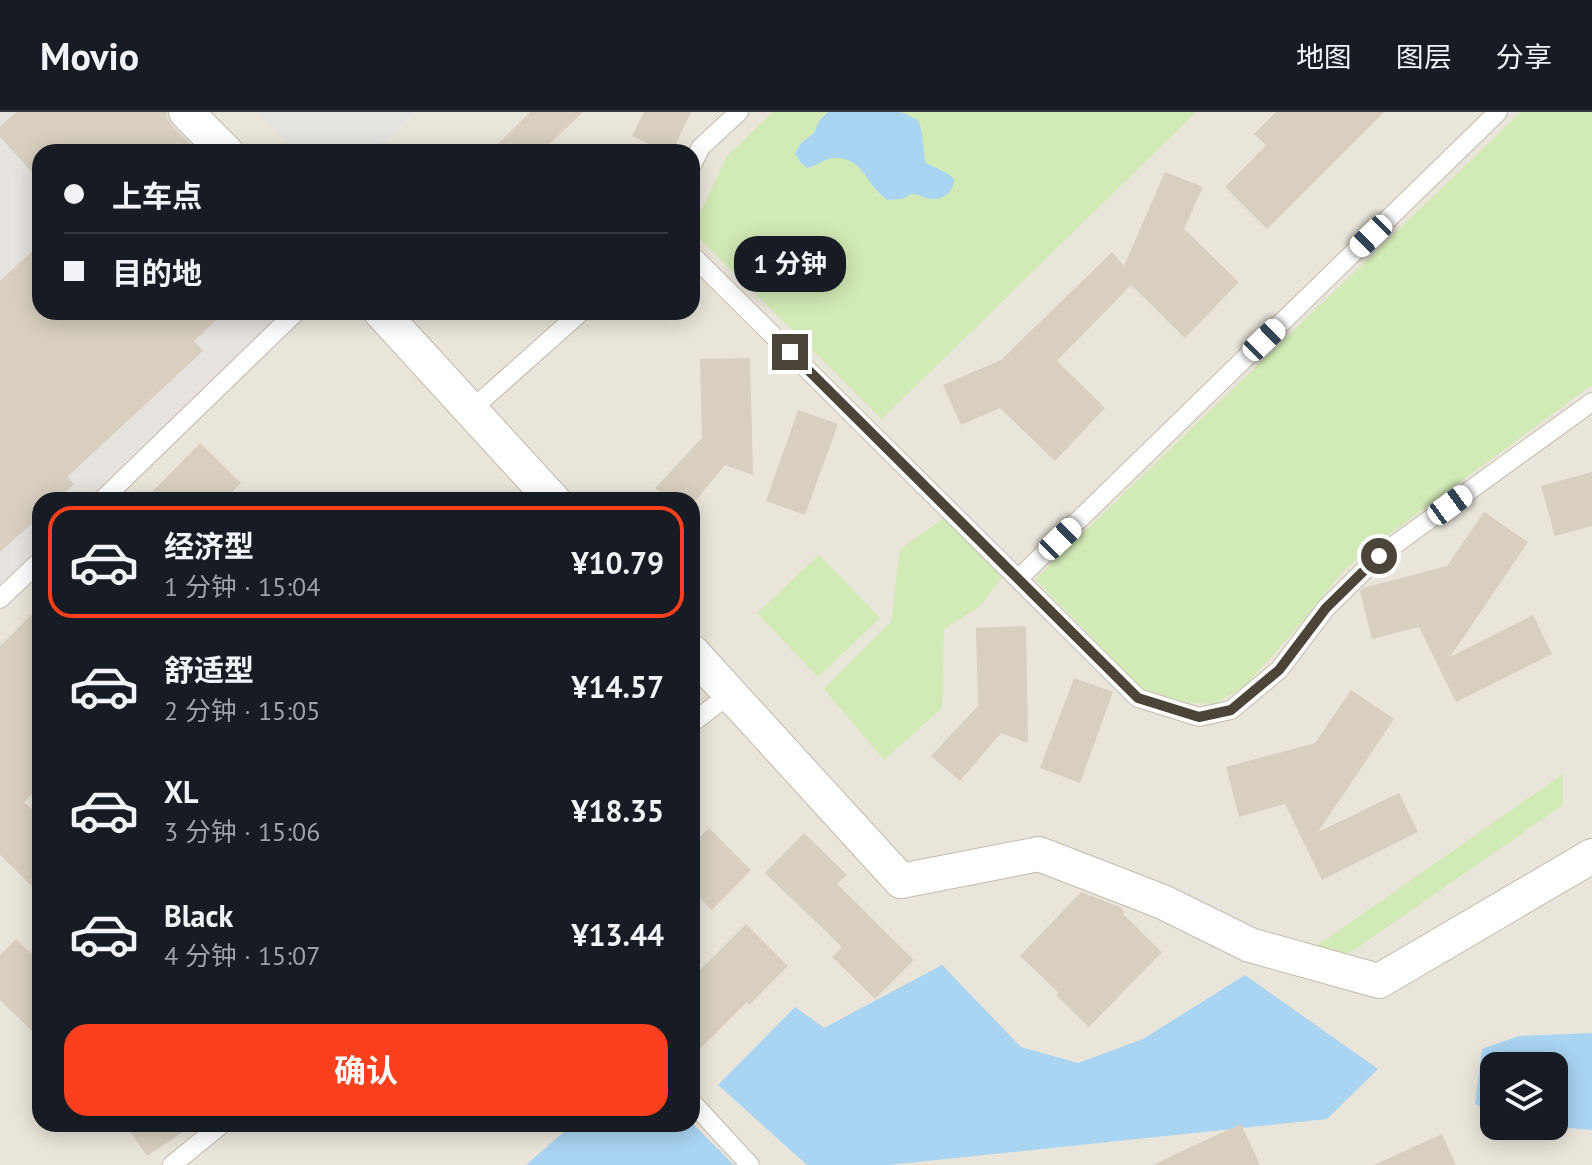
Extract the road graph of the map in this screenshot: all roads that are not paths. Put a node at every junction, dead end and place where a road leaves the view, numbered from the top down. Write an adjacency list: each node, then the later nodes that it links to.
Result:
1 (186, 112): 4 (street)
2 (739, 112): 5 (lane)
3 (1498, 112): 15 (lane)
4 (218, 144)
5 (700, 149)
6 (700, 263): 15 (lane)
7 (288, 320): 12 (lane)
8 (388, 320): 11 (street)
9 (572, 320): 11 (lane)
10 (1592, 402): 15 (lane)
11 (471, 410): 13 (street)
12 (110, 492)
13 (546, 492)
14 (32, 569): 16 (lane)
15 (1018, 579)
16 (0, 599)
17 (700, 661): 18 (street)
18 (730, 694): 19 (lane); 20 (street)
19 (700, 717)
20 (1592, 856)
21 (700, 1111): 24 (lane)
22 (212, 1132): 23 (lane)
23 (172, 1165)
24 (750, 1165)

